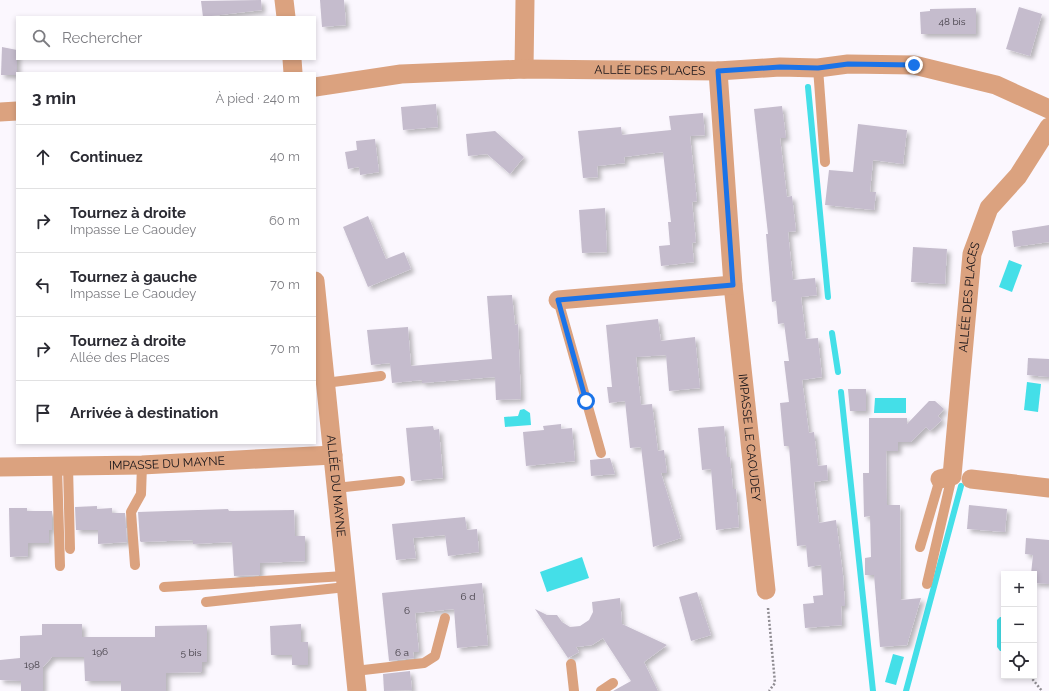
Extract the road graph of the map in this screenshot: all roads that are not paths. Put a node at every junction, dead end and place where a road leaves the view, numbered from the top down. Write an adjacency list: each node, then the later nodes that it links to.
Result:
1 (284, 0): 3 (street)
2 (525, 0): 6 (street)
3 (286, 16)
4 (292, 60): 8 (street)
5 (818, 68): 7 (street, ALLÉE DES PLACES); 10 (street, ALLÉE DES PLACES); 14 (lane)
6 (524, 69): 7 (street, ALLÉE DES PLACES); 9 (street, ALLÉE DES PLACES)
7 (718, 71): 15 (street, IMPASSE LE CAOUDEY)
8 (293, 72)
9 (316, 87)
10 (1049, 109)
11 (16, 111): 12 (street)
12 (0, 112)
13 (1049, 127): 27 (street, ALLÉE DES PLACES)
14 (825, 162)
15 (733, 285): 17 (street); 38 (street, IMPASSE LE CAOUDEY)
16 (316, 296): 18 (street, ALLÉE DU MAYNE)
17 (558, 300): 22 (lane)
18 (317, 312): 20 (street, ALLÉE DU MAYNE)
19 (381, 376): 20 (lane)
20 (325, 383): 21 (street, ALLÉE DU MAYNE)
21 (322, 410): 23 (street, ALLÉE DU MAYNE)
22 (601, 453)
23 (333, 455): 24 (street, IMPASSE DU MAYNE); 29 (street, ALLÉE DU MAYNE)
24 (142, 465): 25 (street, IMPASSE DU MAYNE); 33 (lane)
25 (63, 466): 26 (street, IMPASSE DU MAYNE); 32 (lane); 34 (lane)
26 (0, 467)
27 (955, 478): 30 (street); 31 (lane); 36 (lane)
28 (400, 481): 29 (lane)
29 (336, 488): 35 (street, ALLÉE DU MAYNE)
30 (1049, 488)
31 (920, 546)
32 (70, 549)
33 (135, 565)
34 (60, 566)
35 (346, 582): 37 (lane); 39 (lane); 42 (street, ALLÉE DU MAYNE)
36 (927, 584)
37 (164, 587)
38 (766, 590)
39 (206, 602)
40 (445, 618): 42 (lane)
41 (572, 664): 45 (lane)
42 (355, 671): 44 (street, ALLÉE DU MAYNE)
43 (613, 683): 46 (lane)
44 (357, 691)
45 (574, 691)
46 (601, 691)

